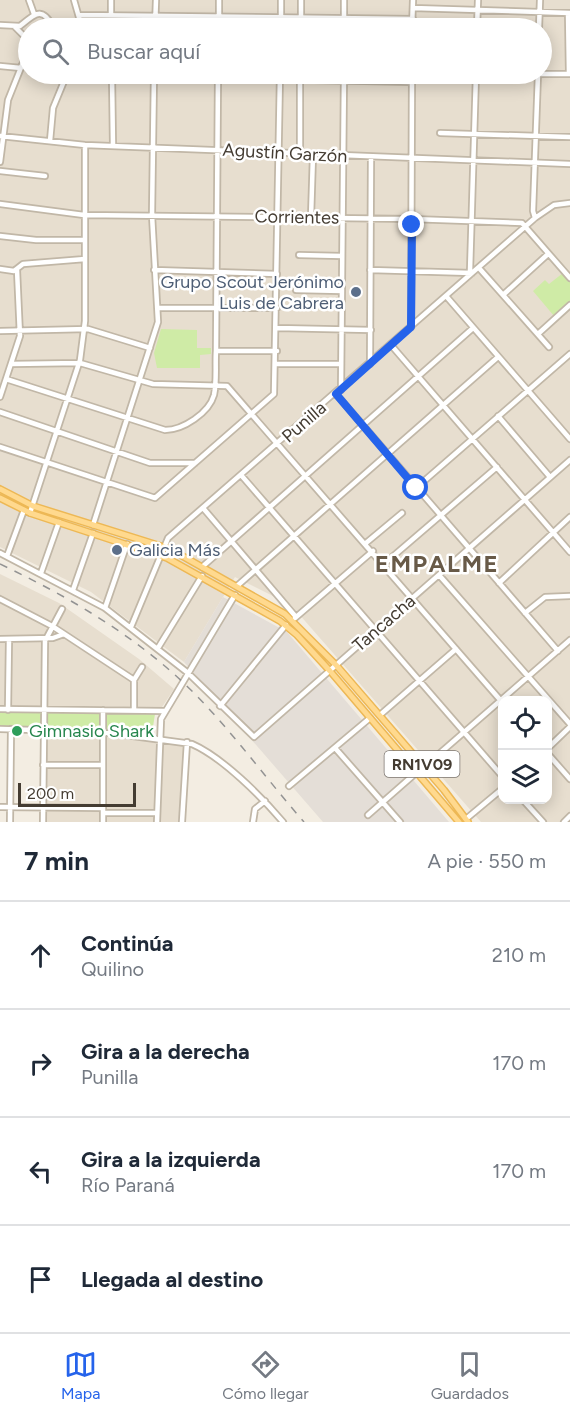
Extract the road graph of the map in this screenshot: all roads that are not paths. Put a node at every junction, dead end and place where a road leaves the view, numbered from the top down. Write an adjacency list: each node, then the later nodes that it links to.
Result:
1 (29, 0): 16 (street)
2 (74, 0): 17 (street)
3 (111, 0): 18 (street)
4 (156, 0): 19 (street)
5 (219, 0): 20 (street)
6 (281, 0): 24 (street)
7 (301, 0): 25 (street)
8 (344, 0): 26 (street)
9 (413, 0): 12 (street)
10 (478, 0): 13 (street)
11 (540, 0): 14 (street)
12 (413, 8): 13 (street); 27 (street)
13 (478, 10): 14 (street); 28 (street)
14 (540, 11): 15 (street); 29 (street)
15 (569, 13): 37 (street)
16 (34, 14): 21 (street); 22 (street)
17 (78, 15): 18 (street); 23 (street)
18 (111, 16): 19 (street)
19 (155, 16): 20 (street)
20 (219, 17): 24 (street)
21 (29, 18)
22 (47, 18)
23 (79, 18)
24 (281, 18): 25 (street)
25 (301, 18)
26 (344, 18)
27 (412, 18)
28 (478, 18)
29 (540, 18)
30 (0, 25): 32 (street)
31 (18, 25): 32 (street)
32 (15, 27): 33 (street)
33 (18, 30)
34 (0, 66): 35 (street)
35 (18, 68)
36 (552, 74): 37 (street)
37 (570, 74)
38 (18, 75): 50 (street)
39 (64, 84): 56 (street)
40 (112, 84): 58 (street)
41 (154, 84): 59 (street)
42 (218, 84): 60 (street)
43 (280, 84): 61 (street)
44 (300, 84): 62 (street)
45 (344, 84): 64 (street)
46 (412, 84): 66 (street)
47 (476, 84): 52 (street)
48 (537, 84): 54 (street)
49 (0, 99): 50 (street)
50 (8, 100): 53 (street)
51 (440, 133): 52 (street)
52 (474, 134): 54 (street); 67 (street)
53 (2, 136): 56 (street, Agustín Garzón); 68 (street)
54 (536, 136): 55 (street); 69 (street)
55 (570, 137)
56 (50, 141): 57 (street, Agustín Garzón)
57 (85, 145): 58 (street, Agustín Garzón); 75 (street)
58 (113, 146): 59 (street, Agustín Garzón)
59 (153, 147): 60 (street, Agustín Garzón); 76 (street)
60 (217, 149): 61 (street, Agustín Garzón); 77 (street)
61 (279, 153): 62 (street, Agustín Garzón); 78 (street)
62 (300, 154): 63 (street, Agustín Garzón)
63 (313, 155): 64 (street, Agustín Garzón); 79 (street)
64 (343, 156): 65 (street, Agustín Garzón); 80 (street)
65 (371, 157): 66 (street, Agustín Garzón); 81 (street)
66 (412, 158): 67 (street, Agustín Garzón); 83 (street)
67 (474, 160): 69 (street, Agustín Garzón); 84 (street)
68 (0, 162)
69 (536, 162): 70 (street, Agustín Garzón); 82 (street)
70 (570, 164)
71 (0, 171): 72 (street)
72 (45, 176)
73 (570, 203): 82 (street, Punilla)
74 (0, 204): 75 (street, Corrientes)
75 (84, 215): 76 (street, Corrientes); 87 (street)
76 (152, 215): 77 (street, Corrientes); 95 (street)
77 (217, 216): 78 (street, Corrientes); 98 (street)
78 (278, 217): 79 (street, Corrientes); 100 (street)
79 (311, 217): 80 (street, Corrientes)
80 (342, 218): 81 (street, Corrientes); 90 (street)
81 (370, 218): 83 (street, Corrientes); 96 (street)
82 (535, 218): 85 (street, Punilla)
83 (412, 219): 84 (street, Corrientes); 97 (street)
84 (472, 221): 85 (street, Corrientes); 99 (street)
85 (526, 227): 88 (street); 92 (street, Punilla)
86 (0, 236): 87 (street)
87 (85, 240): 91 (street)
88 (548, 254): 101 (street); 104 (street)
89 (299, 255): 90 (street)
90 (342, 256): 103 (street)
91 (85, 259): 94 (street); 111 (street)
92 (479, 268): 99 (street, Punilla); 104 (street)
93 (0, 269): 94 (street)
94 (17, 270): 115 (street)
95 (154, 270): 98 (street); 107 (street)
96 (370, 270): 97 (street); 116 (street)
97 (412, 270): 99 (street); 110 (street)
98 (217, 272): 100 (street); 108 (street)
99 (471, 272): 105 (street, Punilla)
100 (277, 274): 109 (street)
101 (570, 278)
102 (296, 290): 103 (street)
103 (342, 291): 114 (street)
104 (503, 295): 118 (street)
105 (446, 296): 110 (street, Punilla); 113 (street)
106 (570, 306): 118 (street)
107 (158, 308): 108 (street); 121 (street)
108 (216, 308): 109 (street); 122 (street)
109 (277, 308): 112 (street)
110 (411, 327): 119 (street, Punilla)
111 (84, 328): 115 (street); 121 (street); 126 (street)
112 (277, 328): 114 (street); 123 (street)
113 (473, 328): 125 (street); 131 (street)
114 (341, 329): 116 (street); 128 (street)
115 (20, 330): 117 (street); 129 (street)
116 (371, 330): 130 (street)
117 (0, 331)
118 (538, 334): 120 (street)
119 (391, 345): 130 (street, Punilla); 131 (street)
120 (549, 347)
121 (150, 348): 133 (street)
122 (216, 351): 123 (street); 134 (street)
123 (276, 351): 127 (street)
124 (570, 354): 136 (street)
125 (498, 357): 136 (street); 140 (street)
126 (80, 363): 129 (street); 133 (street); 139 (street)
127 (277, 363): 128 (street); 142 (street)
128 (341, 363): 135 (street)
129 (11, 364): 132 (street)
130 (370, 364): 135 (street, Punilla)
131 (418, 376): 140 (street); 145 (street)
132 (6, 379): 138 (street); 139 (street)
133 (140, 381): 134 (street); 144 (street)
134 (215, 385): 142 (street); 144 (street)
135 (341, 390): 137 (street, Punilla)
136 (527, 391): 143 (street); 148 (street)
137 (336, 394): 145 (street); 149 (street, Punilla)
138 (0, 397)
139 (68, 400): 144 (street); 146 (street)
140 (443, 405): 147 (street); 152 (street)
141 (0, 412): 146 (street)
142 (252, 414): 149 (street); 155 (street)
143 (498, 416): 147 (street); 159 (street)
144 (127, 419): 151 (street)
145 (362, 425): 152 (street); 157 (street)
146 (57, 432): 151 (street); 154 (street)
147 (472, 439): 156 (street); 161 (street)
148 (570, 439)
149 (278, 444): 157 (street); 158 (street, Punilla)
150 (0, 447): 154 (street)
151 (116, 452): 155 (street); 160 (street)
152 (387, 454): 161 (street); 165 (street)
153 (570, 460): 159 (street, Tancacha)
154 (47, 463): 160 (street); 166 (street)
155 (195, 463): 160 (street)
156 (496, 467): 164 (street); 171 (street)
157 (305, 475): 165 (street); 167 (street)
158 (241, 476): 167 (street); 168 (street, Punilla)
159 (550, 477): 164 (street, Tancacha)
160 (107, 483): 174 (street)
161 (416, 488): 171 (street)
162 (0, 489): 166 (main road, RN1V09)
163 (0, 498): 169 (main road, RN1V09)
164 (525, 499): 175 (street); 182 (street, Tancacha)
165 (330, 504): 177 (street); 179 (street)
166 (33, 506): 169 (street); 174 (main road, RN1V09)
167 (269, 507): 177 (street); 178 (street)
168 (203, 508): 178 (street); 181 (street, Punilla)
169 (27, 512): 173 (main road, RN1V09); 187 (street)
170 (402, 513): 179 (street)
171 (440, 515): 182 (street); 188 (street)
172 (570, 517): 175 (street)
173 (59, 522): 176 (main road, RN1V09); 191 (street)
174 (93, 525): 181 (main road, RN1V09)
175 (553, 532): 184 (street); 195 (street)
176 (93, 533): 180 (main road, RN1V09); 197 (street)
177 (294, 536): 190 (street); 194 (street)
178 (230, 541): 189 (street); 190 (street)
179 (366, 543): 183 (street)
180 (127, 544): 186 (main road, RN1V09); 202 (street)
181 (163, 547): 186 (street, Punilla); 189 (main road, RN1V09)
182 (469, 548): 192 (street, Tancacha); 195 (street)
183 (373, 551): 188 (street); 194 (street)
184 (570, 552)
185 (0, 553): 187 (street)
186 (161, 555): 193 (main road, RN1V09); 208 (street, Punilla)
187 (7, 556): 191 (street)
188 (384, 564): 200 (street)
189 (202, 567): 196 (main road, RN1V09)
190 (255, 570): 196 (street); 205 (street)
191 (41, 573): 197 (street)
192 (439, 575): 200 (street, Tancacha); 222 (street)
193 (202, 576): 198 (main road, RN1V09); 215 (street)
194 (335, 583): 205 (street); 209 (street)
195 (499, 583): 204 (street)
196 (237, 586): 205 (main road, RN1V09)
197 (73, 590): 202 (street)
198 (235, 595): 206 (main road, RN1V09); 221 (street)
199 (570, 596): 204 (street)
200 (412, 598): 209 (street, Tancacha); 216 (street)
201 (0, 599): 207 (street)
202 (105, 608): 208 (street)
203 (62, 609): 207 (street)
204 (525, 613): 217 (street)
205 (294, 618): 218 (main road, RN1V09)
206 (286, 625): 220 (main road, RN1V09); 228 (street)
207 (52, 626): 210 (street); 211 (street)
208 (131, 627): 215 (street)
209 (376, 630): 218 (street, Tancacha); 224 (street)
210 (64, 634): 211 (street); 223 (street)
211 (46, 638): 213 (street); 229 (street)
212 (0, 639): 213 (street)
213 (9, 639): 231 (street)
214 (570, 640): 217 (street)
215 (158, 648): 221 (street)
216 (456, 648): 224 (street); 225 (street)
217 (558, 651): 222 (street)
218 (336, 665): 220 (street, Tancacha); 235 (main road, RN1V09)
219 (142, 667): 223 (street)
220 (330, 671): 228 (street, Tancacha); 238 (main road, RN1V09)
221 (188, 673): 228 (street); 234 (street)
222 (528, 677): 226 (street); 236 (street)
223 (134, 680): 233 (street)
224 (420, 681): 235 (street); 244 (street)
225 (498, 696)
226 (507, 696)
227 (498, 704): 244 (street)
228 (220, 706)
229 (44, 709): 231 (street); 232 (street); 242 (street)
230 (0, 710): 231 (street)
231 (8, 710)
232 (103, 710): 233 (street); 243 (street)
233 (134, 710): 234 (street)
234 (164, 711): 245 (street)
235 (380, 715): 252 (main road, RN1V09)
236 (563, 716): 237 (street); 239 (street)
237 (570, 716)
238 (370, 718): 248 (street); 254 (main road, RN1V09)
239 (570, 725): 247 (street)
240 (0, 729): 241 (street)
241 (11, 729): 242 (street); 263 (street)
242 (44, 730): 243 (street); 250 (street)
243 (103, 732): 245 (street); 251 (street)
244 (465, 732): 252 (street); 253 (street)
245 (158, 738): 246 (street); 266 (street)
246 (187, 742): 259 (street); 274 (street)
247 (552, 744)
248 (335, 748): 257 (street); 260 (street)
249 (552, 758): 255 (street)
250 (43, 765): 251 (street); 264 (street)
251 (103, 765): 265 (street)
252 (424, 767): 269 (main road, RN1V09)
253 (498, 771)
254 (417, 772): 260 (street); 278 (main road, RN1V09)
255 (567, 773): 256 (street)
256 (570, 779)
257 (289, 786)
258 (498, 793): 269 (street)
259 (265, 801): 275 (street); 276 (street)
260 (383, 802): 267 (street); 277 (street)
261 (527, 804): 280 (street)
262 (0, 807): 263 (street)
263 (10, 807): 264 (street); 270 (street)
264 (43, 807): 265 (street); 271 (street)
265 (103, 810): 266 (street); 272 (street)
266 (157, 813): 273 (street)
267 (368, 814)
268 (570, 816): 281 (street)
269 (468, 819): 279 (street)
270 (10, 822)
271 (43, 822)
272 (103, 822)
273 (157, 822)
274 (182, 822)
275 (253, 822)
276 (283, 822)
277 (400, 822)
278 (459, 822)
279 (476, 822)
280 (543, 822)
281 (564, 822)

